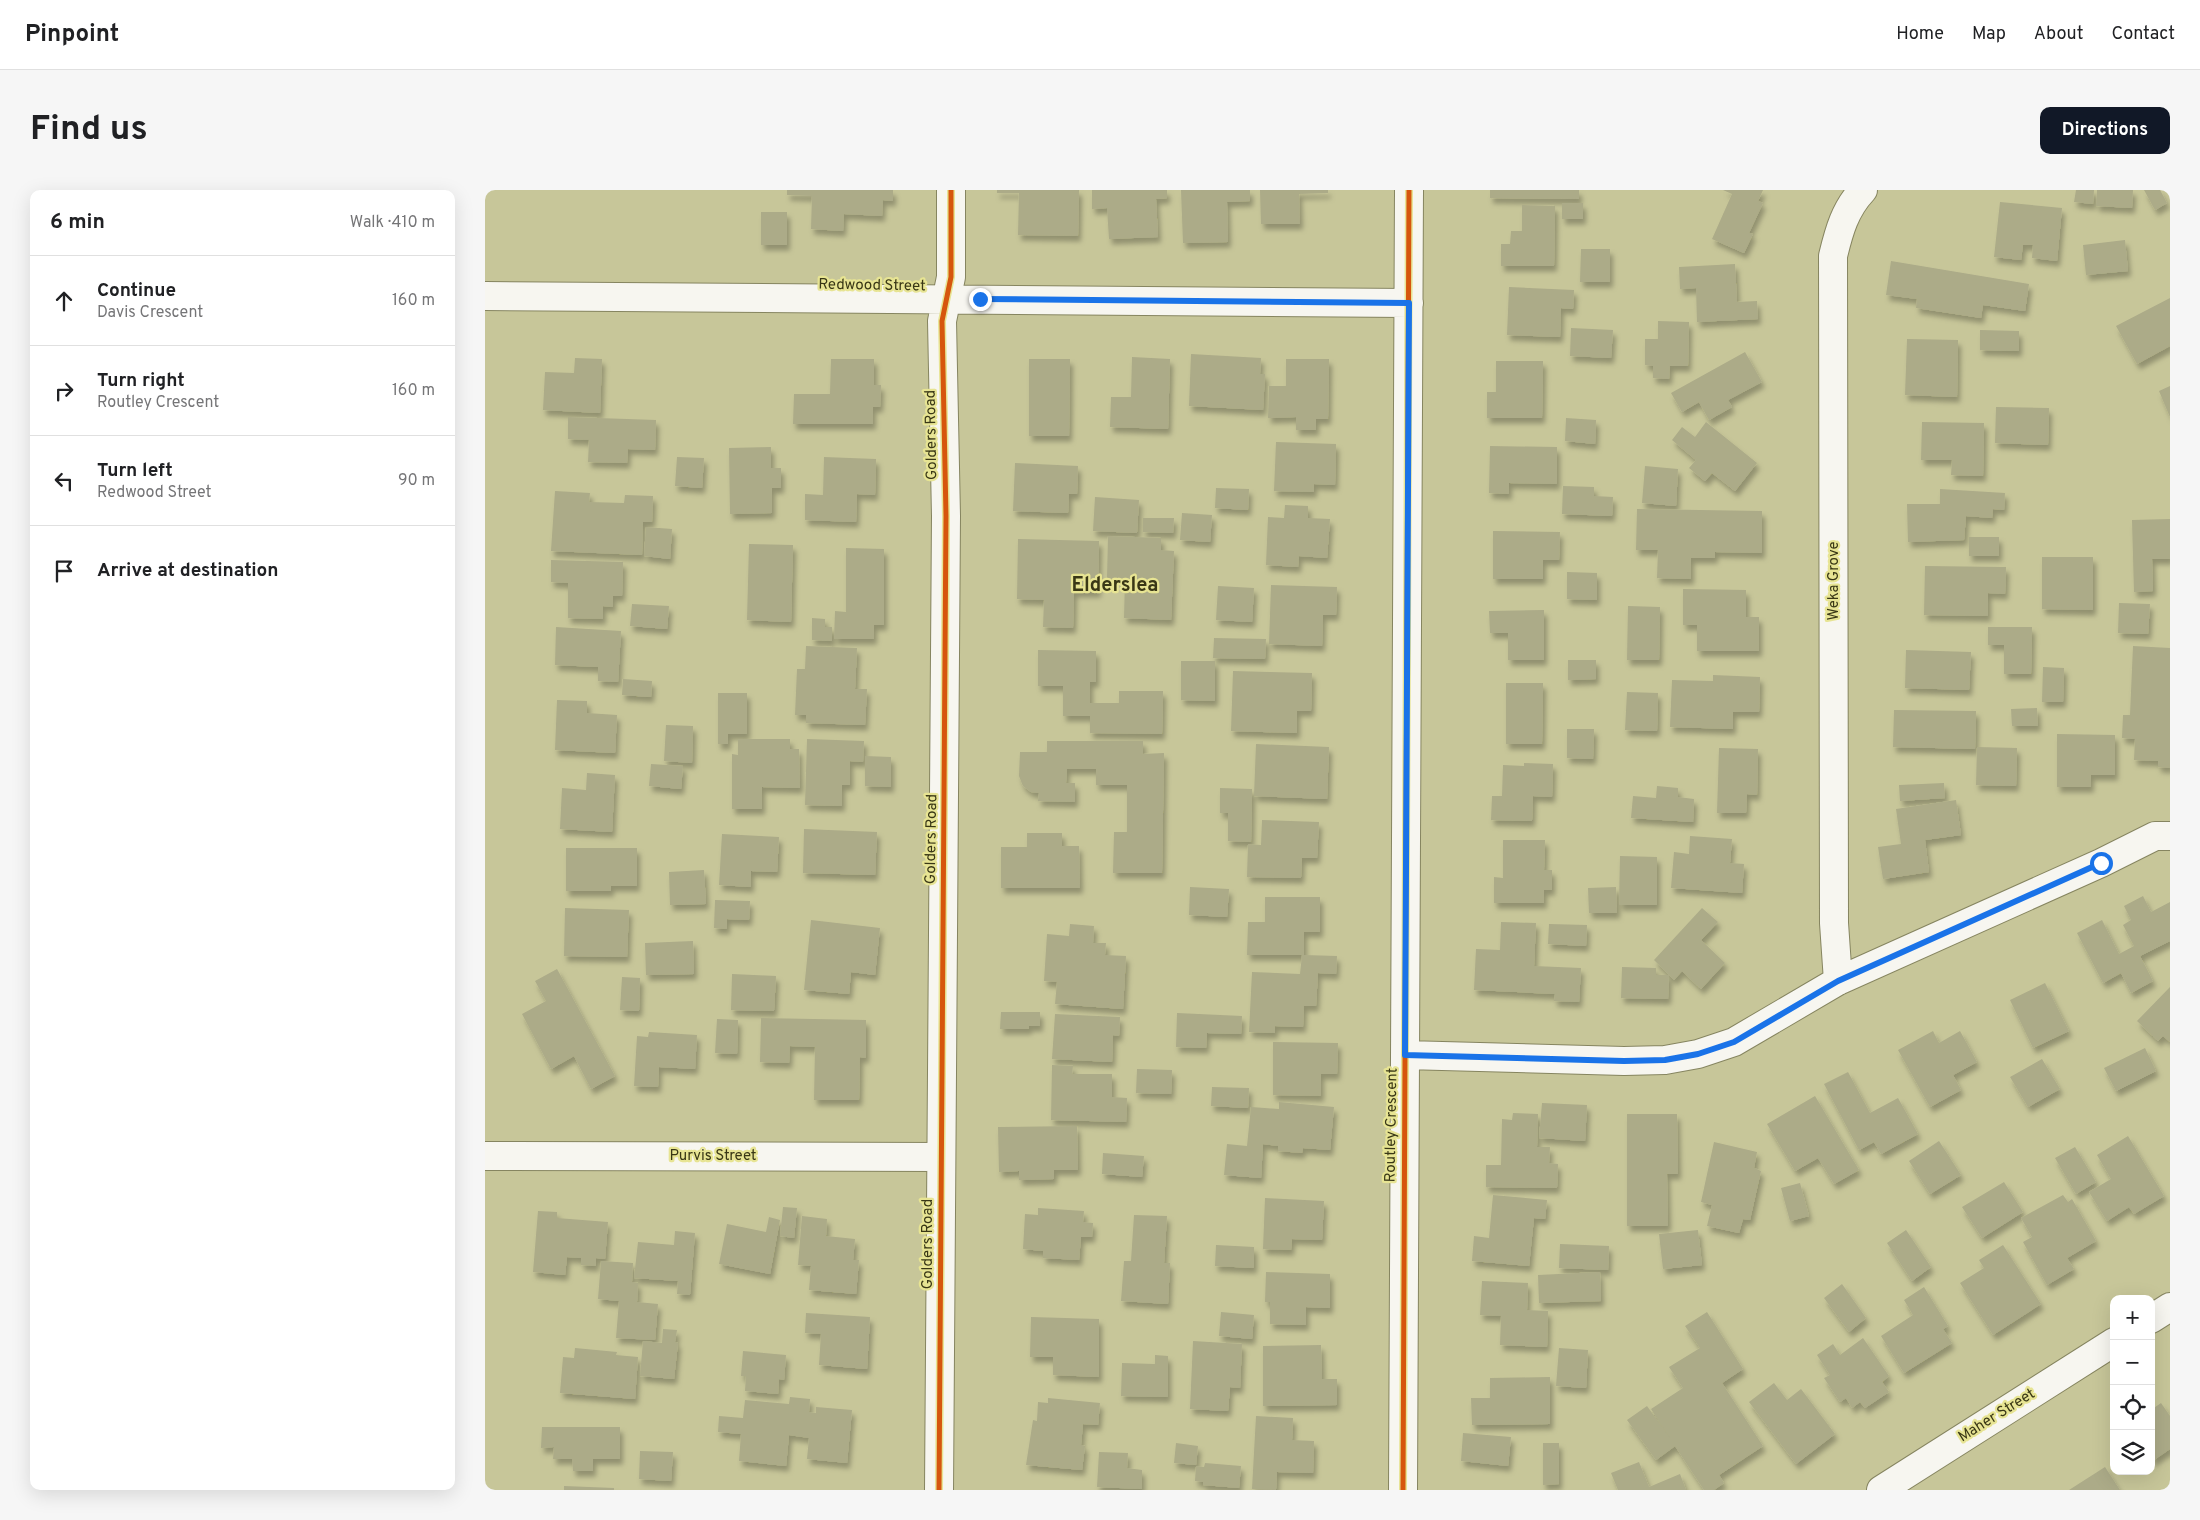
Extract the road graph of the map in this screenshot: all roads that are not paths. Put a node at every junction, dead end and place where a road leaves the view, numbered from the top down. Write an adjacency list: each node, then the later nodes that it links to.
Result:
1 (951, 190): 5 (street, Golders Road)
2 (1409, 190): 6 (street, Routley Crescent)
3 (1863, 190): 8 (street, Weka Grove)
4 (485, 296): 5 (street, Redwood Street)
5 (946, 299): 6 (street, Redwood Street); 11 (street, Golders Road)
6 (1409, 303): 9 (street, Routley Crescent)
7 (2170, 836): 8 (street)
8 (1838, 981): 9 (street)
9 (1405, 1055): 16 (street, Routley Crescent)
10 (485, 1156): 11 (street, Purvis Street)
11 (941, 1157): 15 (street, Golders Road)
12 (2170, 1307): 13 (street)
13 (2155, 1316)
14 (2110, 1345): 17 (street, Maher Street)
15 (939, 1490)
16 (1403, 1490)
17 (1881, 1490)

